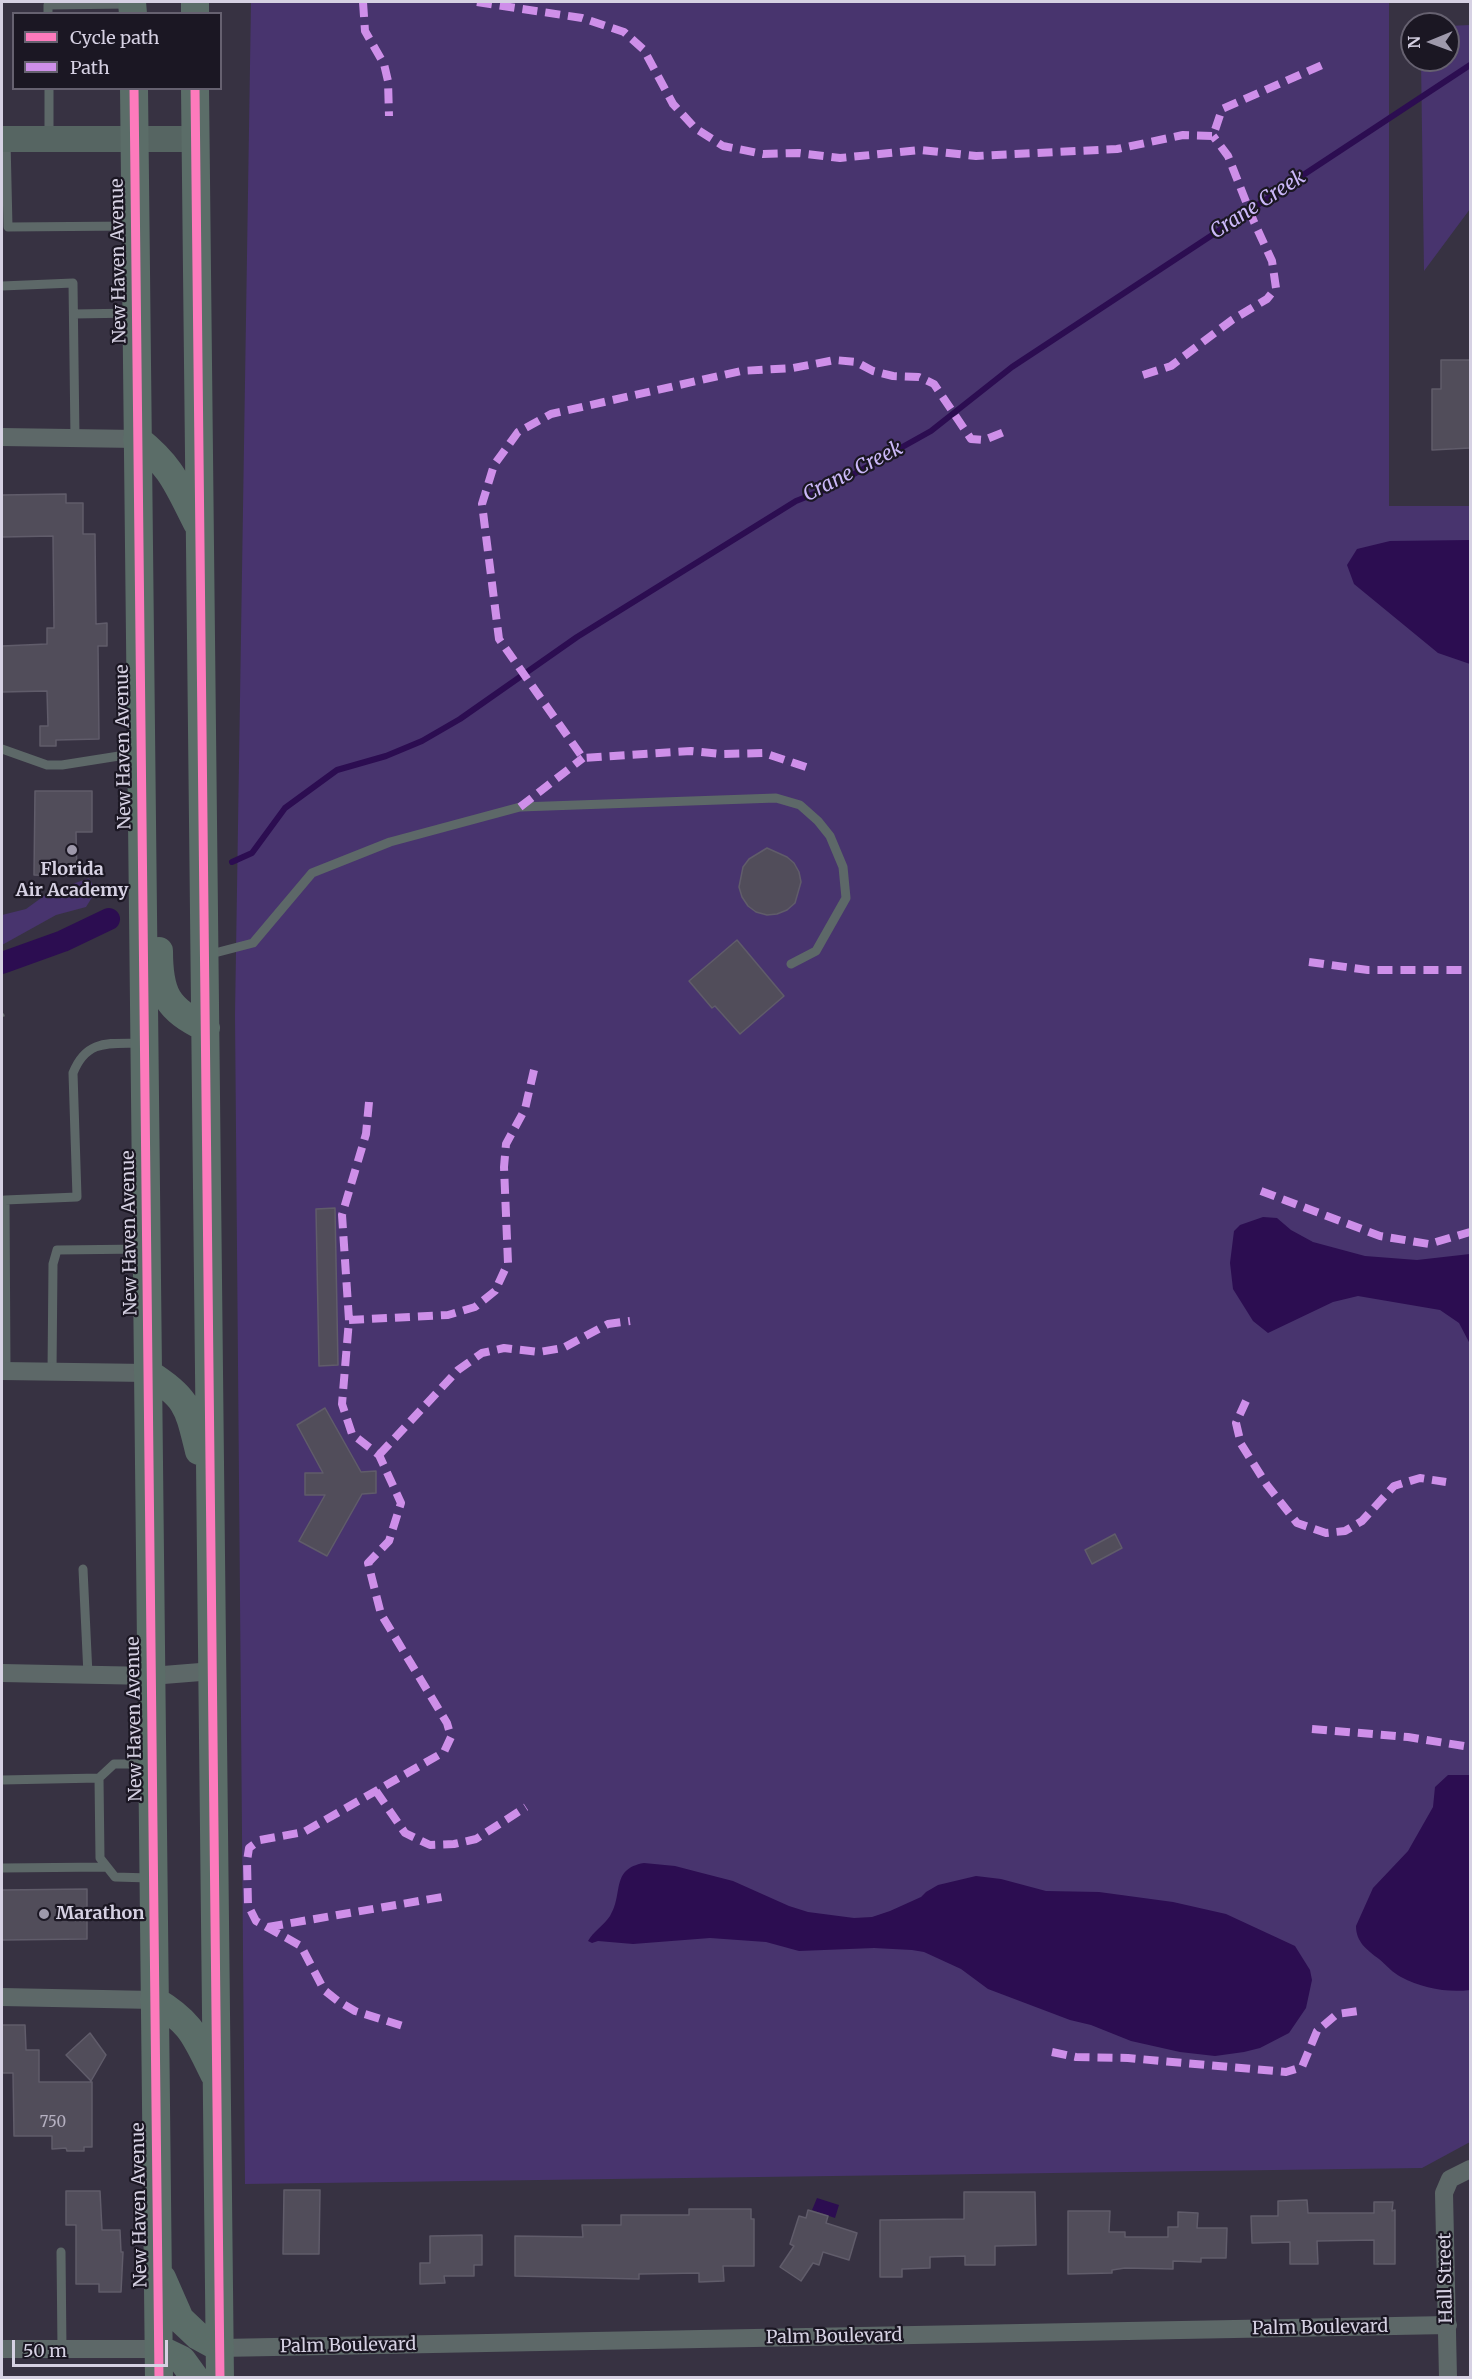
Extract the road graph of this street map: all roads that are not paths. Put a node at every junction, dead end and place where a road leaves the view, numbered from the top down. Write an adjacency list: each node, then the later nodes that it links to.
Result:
1 (132, 6): 3 (lane)
2 (48, 7): 3 (lane)
3 (90, 9)
4 (49, 90): 8 (lane)
5 (134, 90): 9 (main road, New Haven Avenue)
6 (195, 90): 10 (main road)
7 (4, 139): 8 (street); 11 (lane)
8 (50, 139): 9 (street)
9 (134, 139): 10 (street); 11 (main road, New Haven Avenue)
10 (196, 139): 18 (main road)
11 (135, 226): 14 (main road, New Haven Avenue)
12 (2, 286): 13 (lane)
13 (74, 314): 14 (lane); 16 (lane)
14 (136, 314): 17 (main road, New Haven Avenue)
15 (2, 437): 16 (street)
16 (75, 438): 17 (street)
17 (137, 439): 18 (main road); 19 (main road, New Haven Avenue)
18 (200, 530): 22 (main road)
19 (140, 713): 21 (main road, New Haven Avenue); 24 (main road)
20 (2, 749): 21 (lane)
21 (141, 753): 25 (main road, New Haven Avenue)
22 (205, 956): 23 (lane); 24 (main road)
23 (791, 964)
24 (206, 1028): 30 (main road)
25 (144, 1043): 26 (main road, New Haven Avenue); 27 (lane)
26 (147, 1249): 28 (lane); 29 (main road, New Haven Avenue)
27 (4, 1371): 28 (street)
28 (52, 1372): 29 (street)
29 (148, 1373): 30 (main road); 35 (main road, New Haven Avenue)
30 (209, 1487): 32 (main road)
31 (83, 1569): 34 (lane)
32 (213, 1671): 35 (street); 44 (main road)
33 (2, 1672): 34 (street)
34 (88, 1675): 35 (street)
35 (151, 1676): 36 (main road, New Haven Avenue)
36 (152, 1764): 37 (lane); 41 (main road, New Haven Avenue)
37 (99, 1778): 38 (lane); 39 (lane)
38 (2, 1780)
39 (107, 1868): 40 (lane); 41 (lane)
40 (2, 1869)
41 (153, 1878): 43 (main road, New Haven Avenue)
42 (2, 1996): 43 (street)
43 (154, 2000): 44 (main road); 47 (main road, New Haven Avenue)
44 (217, 2081): 49 (main road)
45 (1470, 2169): 48 (street, Hall Street)
46 (61, 2252): 51 (lane)
47 (158, 2268): 49 (main road); 52 (main road, New Haven Avenue)
48 (1448, 2325): 49 (street, Palm Boulevard); 56 (street, Hall Street)
49 (220, 2348): 55 (main road)
50 (2, 2349): 51 (street)
51 (62, 2349): 52 (street)
52 (159, 2349): 53 (main road, New Haven Avenue); 54 (main road)
53 (159, 2378)
54 (195, 2378)
55 (220, 2378)
56 (1448, 2378)

